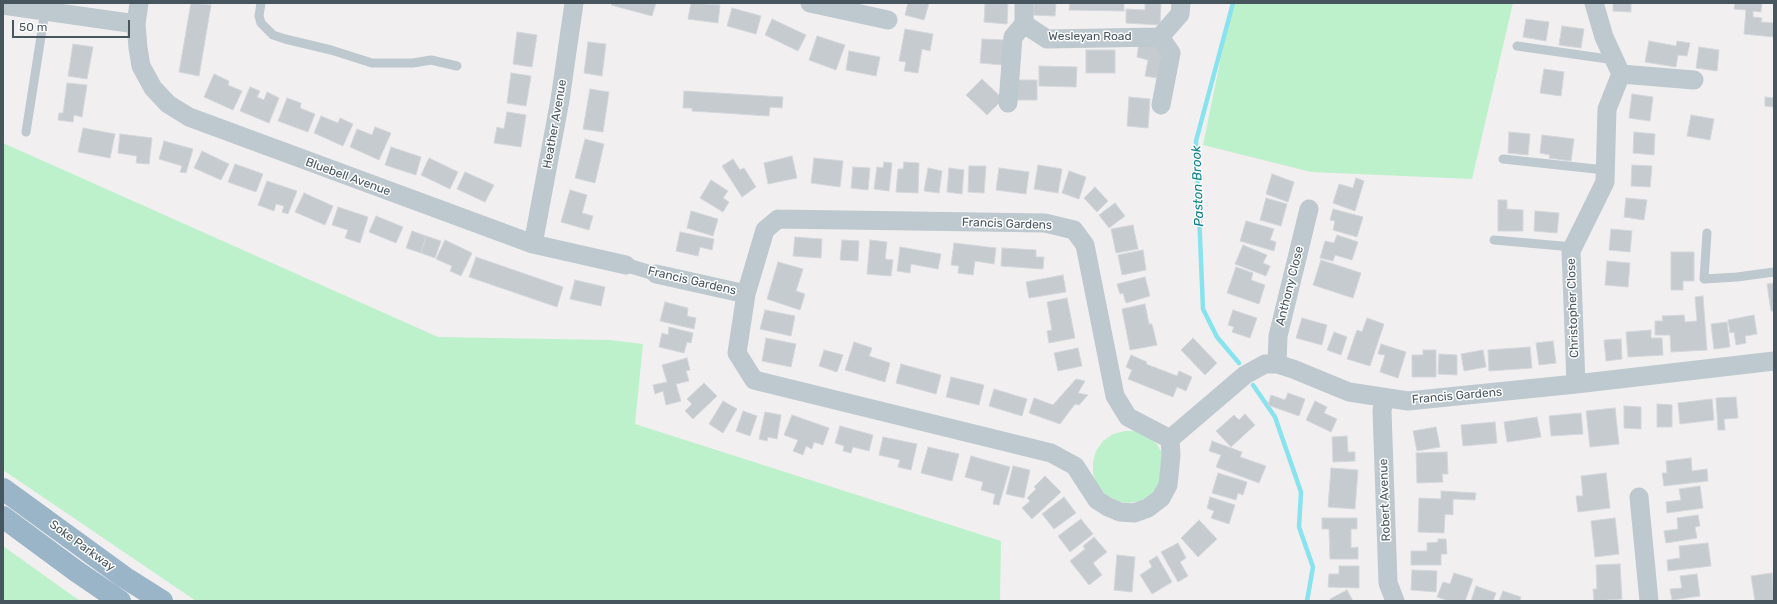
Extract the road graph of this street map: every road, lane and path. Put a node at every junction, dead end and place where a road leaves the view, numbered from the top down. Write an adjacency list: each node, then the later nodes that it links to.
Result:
1 (139, 3): 11 (street, Bluebell Avenue)
2 (261, 3): 15 (lane)
3 (574, 3): 26 (street, Heather Avenue)
4 (810, 3): 10 (street)
5 (1024, 3): 12 (street)
6 (1181, 3): 13 (street)
7 (1594, 3): 16 (street)
8 (3, 5): 9 (street)
9 (45, 11): 11 (street); 20 (lane)
10 (888, 20)
11 (136, 24): 26 (street, Bluebell Avenue)
12 (1024, 24): 13 (street, Wesleyan Road); 18 (street)
13 (1160, 37): 19 (street)
14 (1517, 46): 16 (lane)
15 (457, 66)
16 (1618, 67): 17 (street); 22 (street, Christopher Close)
17 (1694, 80)
18 (1008, 103)
19 (1162, 105)
20 (26, 132)
21 (1503, 159): 22 (lane)
22 (1605, 170): 27 (street, Christopher Close)
23 (1309, 209): 33 (street, Anthony Close)
24 (1707, 233): 29 (lane)
25 (1494, 240): 27 (lane)
26 (532, 244): 28 (street, Bluebell Avenue)
27 (1573, 247): 34 (street, Christopher Close)
28 (632, 267): 30 (street, Francis Gardens)
29 (1774, 272)
30 (656, 274): 31 (street, Francis Gardens)
31 (746, 294): 36 (street, Francis Gardens); 36 (street, Francis Gardens)
32 (1774, 361): 34 (street, Francis Gardens)
33 (1277, 364): 35 (street, Francis Gardens); 36 (street)
34 (1576, 384): 35 (street, Francis Gardens)
35 (1384, 398): 42 (street, Robert Avenue)
36 (1170, 439)
37 (3, 489): 41 (highway, Soke Parkway)
38 (1639, 497): 43 (street)
39 (3, 517): 40 (highway, Soke Parkway)
40 (120, 601)
41 (162, 601)
42 (1395, 601)
43 (1649, 601)

